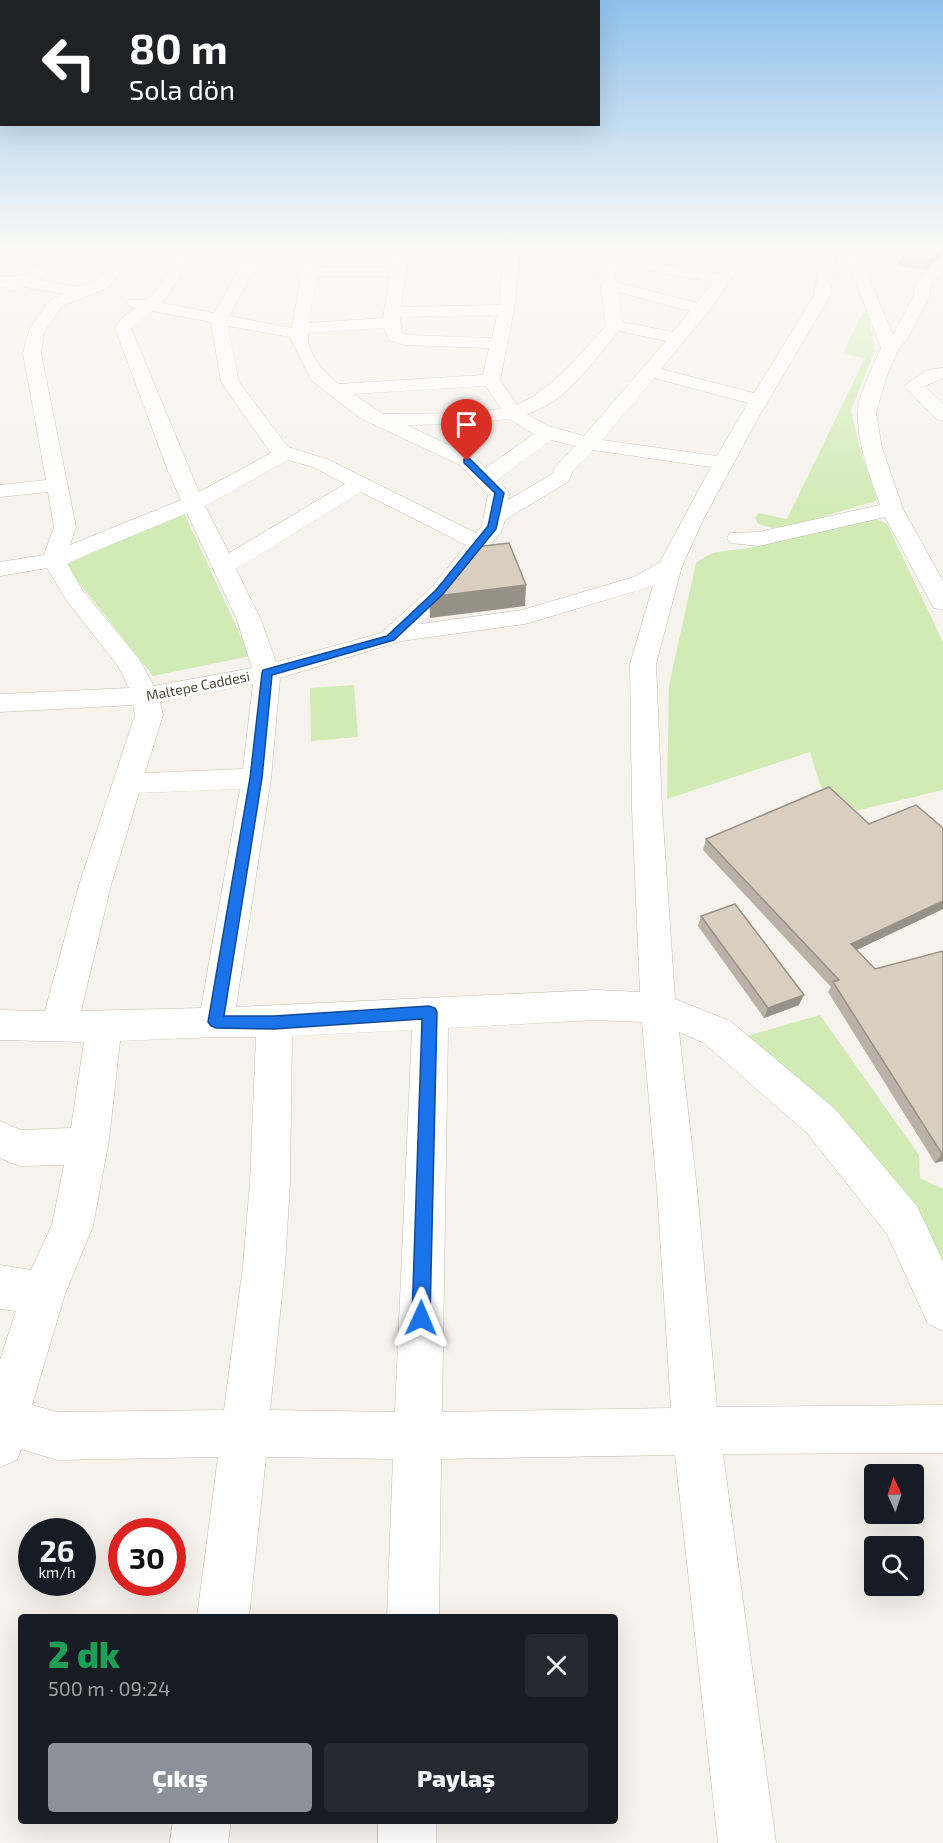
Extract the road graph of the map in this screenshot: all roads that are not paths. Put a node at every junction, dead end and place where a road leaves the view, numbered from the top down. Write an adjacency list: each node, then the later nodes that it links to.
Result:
1 (35, 337): 29 (street)
2 (126, 337): 31 (street)
3 (229, 337): 25 (street)
4 (298, 337): 18 (street, Maltepe Caddesi)
5 (398, 337): 13 (street)
6 (499, 337): 13 (street)
7 (604, 337): 20 (street)
8 (674, 337): 12 (street)
9 (797, 337): 19 (street)
10 (886, 337): 14 (street)
11 (901, 337): 14 (street)
12 (679, 338): 15 (street)
13 (497, 343): 17 (street)
14 (890, 348): 32 (street)
15 (651, 372): 19 (street); 24 (street)
16 (943, 373): 21 (street)
17 (491, 380): 18 (street); 20 (street)
18 (336, 390): 22 (street, Maltepe Caddesi)
19 (759, 400): 26 (street)
20 (514, 412): 22 (street); 23 (street)
21 (943, 415)
22 (380, 420): 27 (street, Maltepe Caddesi)
23 (549, 432): 24 (street); 27 (street)
24 (589, 444): 26 (street); 33 (street)
25 (286, 453): 28 (street); 31 (street)
26 (723, 463): 38 (street)
27 (485, 479): 33 (street, Maltepe Caddesi)
28 (361, 483): 35 (street); 37 (street)
29 (57, 485): 30 (street); 36 (street)
30 (0, 491)
31 (194, 503): 36 (street); 37 (street)
32 (892, 509): 34 (street); 40 (street)
33 (495, 517): 35 (street, Maltepe Caddesi)
34 (738, 538)
35 (479, 543): 41 (street, Maltepe Caddesi)
36 (54, 560): 39 (street); 43 (street)
37 (224, 566): 42 (street)
38 (670, 566): 41 (street); 47 (street)
39 (0, 569)
40 (943, 603)
41 (393, 635): 42 (street, Maltepe Caddesi)
42 (267, 673): 43 (street, Maltepe Caddesi); 45 (street)
43 (147, 696): 44 (street, Maltepe Caddesi); 46 (street)
44 (0, 703)
45 (256, 778): 46 (street); 49 (street)
46 (127, 784): 52 (street)
47 (658, 1008): 48 (street); 58 (street); 60 (street)
48 (429, 1012): 50 (street); 63 (street)
49 (216, 1022): 50 (street); 53 (street)
50 (274, 1022): 62 (street)
51 (0, 1025): 52 (street)
52 (59, 1027): 53 (street)
53 (104, 1028): 55 (street)
54 (0, 1139): 55 (street)
55 (88, 1146): 57 (street)
56 (0, 1287): 57 (street)
57 (43, 1294): 61 (street)
58 (943, 1309)
59 (943, 1430): 60 (street)
60 (696, 1431): 63 (street); 70 (street)
61 (2, 1432): 62 (street)
62 (245, 1432): 63 (street); 64 (street)
63 (418, 1436): 65 (street)
64 (223, 1614)
65 (413, 1614)
66 (202, 1824): 68 (street)
67 (407, 1824): 69 (street)
68 (199, 1843)
69 (407, 1843)
70 (747, 1843)

